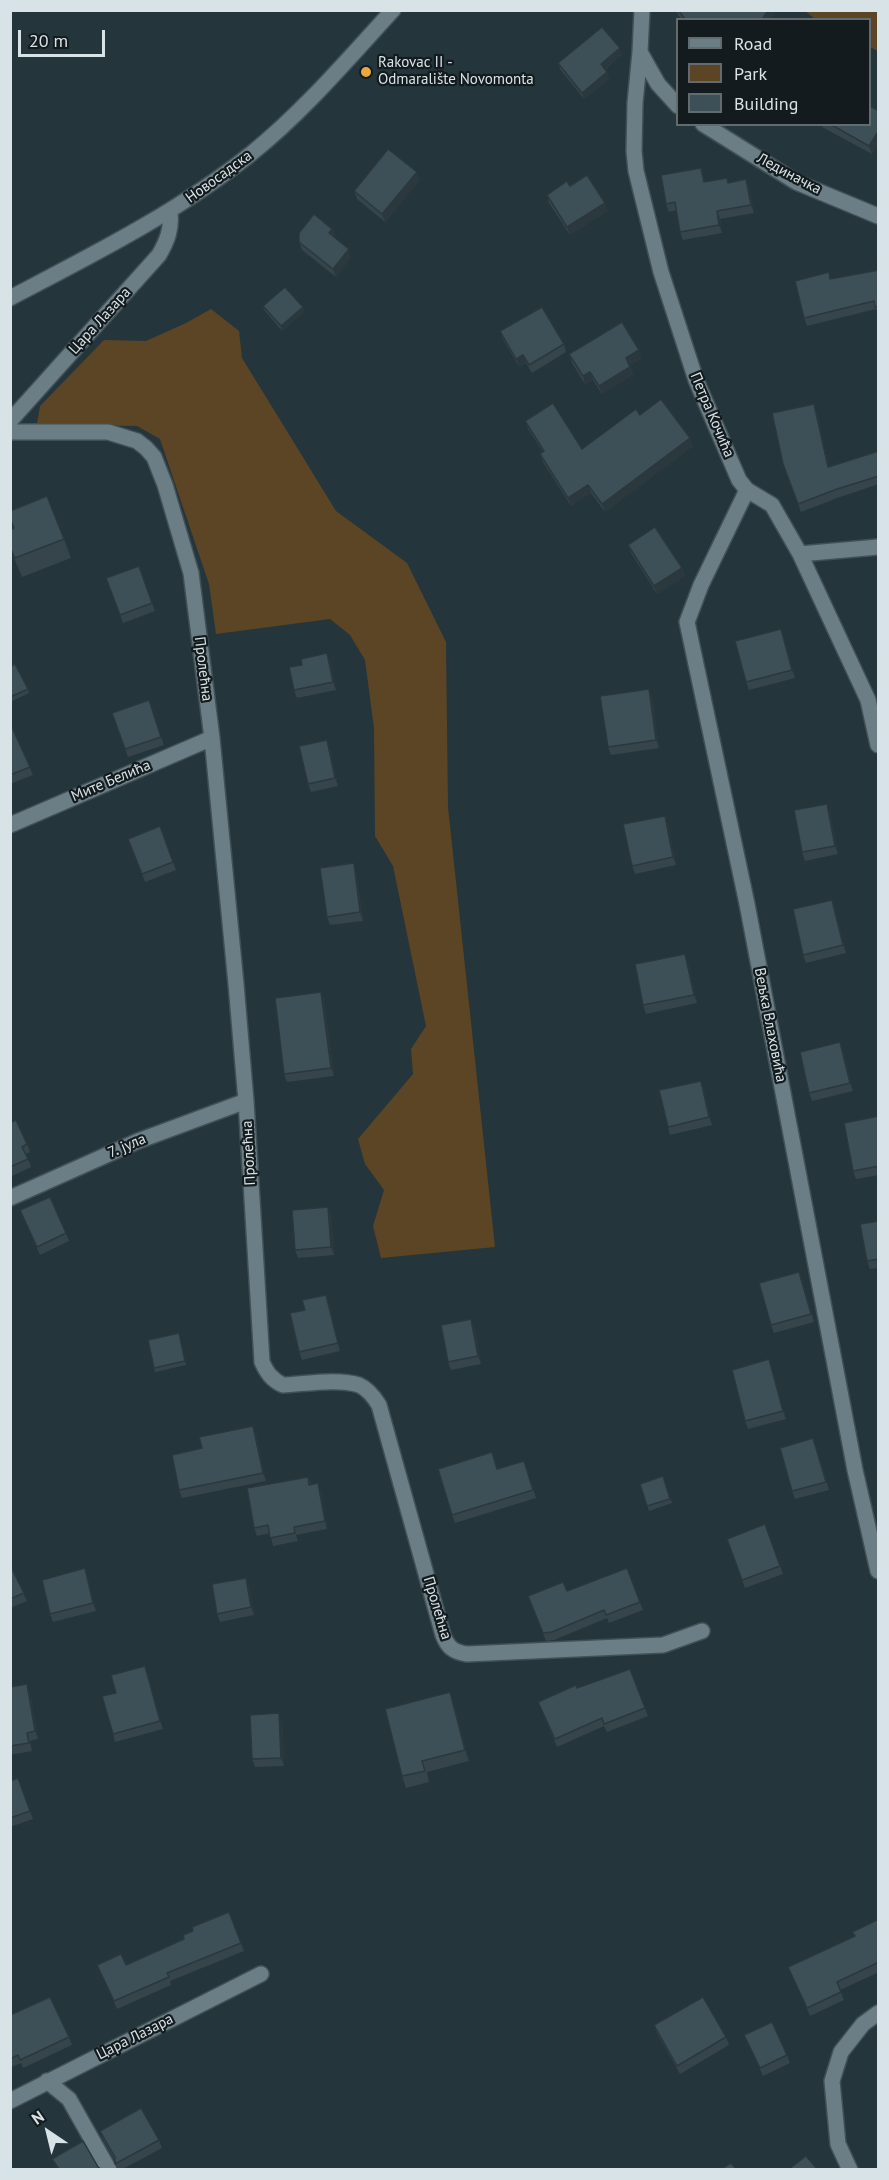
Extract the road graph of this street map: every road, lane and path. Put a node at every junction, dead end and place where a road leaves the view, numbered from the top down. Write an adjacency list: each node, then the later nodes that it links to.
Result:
1 (393, 10): 6 (street, Новосадска)
2 (642, 10): 3 (street, Петра Кочића)
3 (640, 52): 4 (street); 11 (street, Петра Кочића)
4 (676, 104)
5 (706, 126): 7 (street, Лединачка)
6 (170, 212): 8 (street, Новосадска); 9 (street, Цара Лазара)
7 (879, 216)
8 (10, 298)
9 (10, 421)
10 (10, 432): 14 (street, Пролећна)
11 (747, 490): 13 (street, Петра Кочића); 19 (street, Вељка Влаховића)
12 (879, 547): 13 (street)
13 (800, 554): 15 (street, Петра Кочића)
14 (212, 738): 16 (street, Мите Белића); 17 (street, Пролећна)
15 (879, 745)
16 (10, 825)
17 (246, 1101): 18 (street, 7. јула); 20 (street, Пролећна)
18 (10, 1198)
19 (879, 1571)
20 (702, 1631)
21 (261, 1974): 23 (street, Цара Лазара)
22 (879, 2013): 26 (street)
23 (47, 2081): 24 (street, Цара Лазара); 25 (street)
24 (10, 2101)
25 (109, 2169)
26 (850, 2169)

